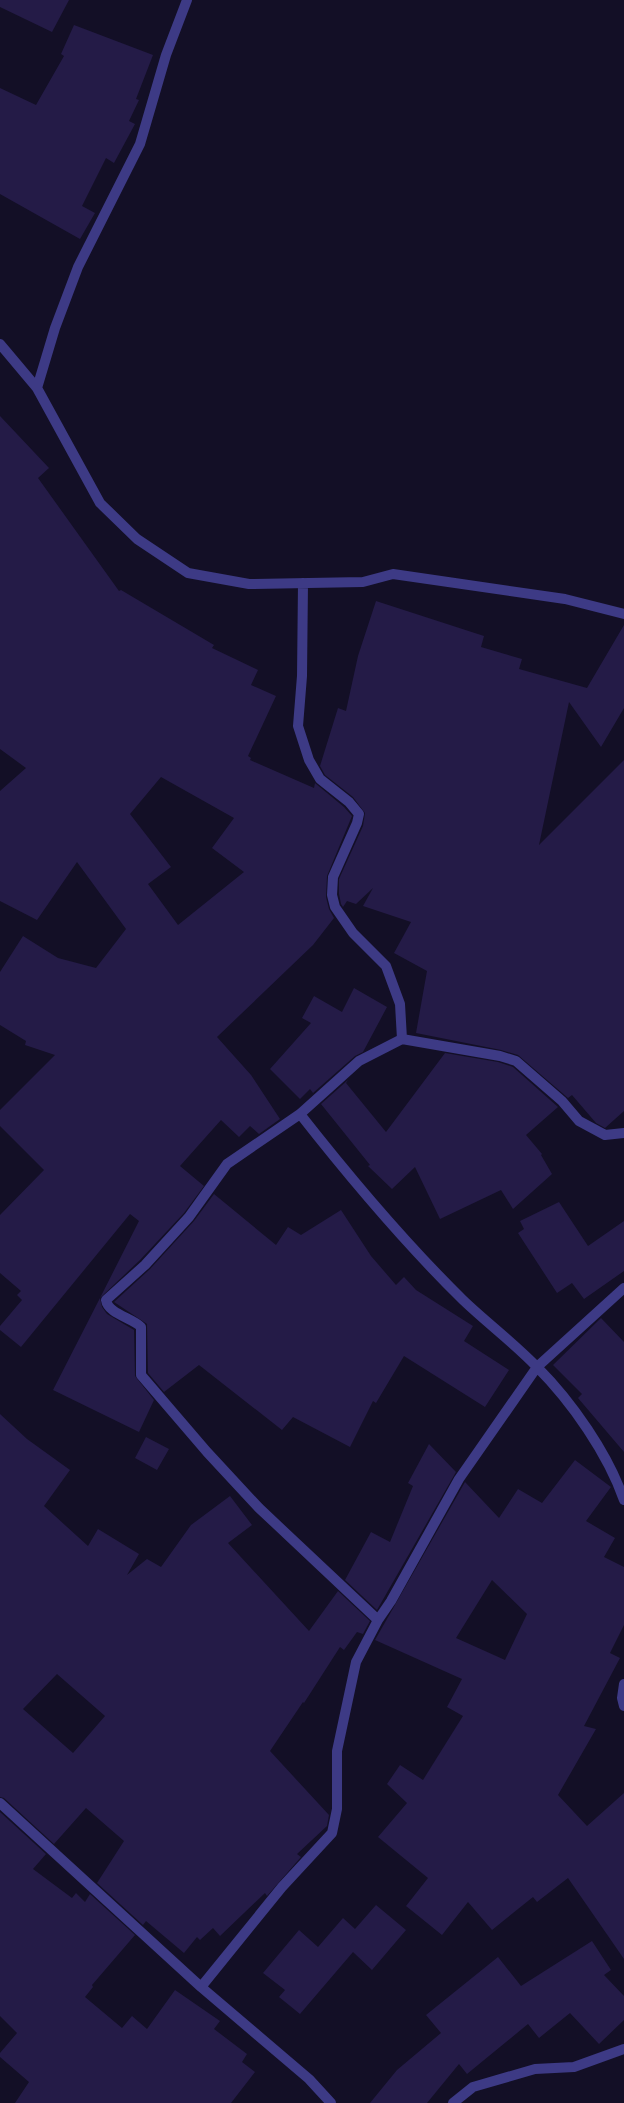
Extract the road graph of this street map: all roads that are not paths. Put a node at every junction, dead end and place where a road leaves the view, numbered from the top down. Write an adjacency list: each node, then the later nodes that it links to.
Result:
1 (187, 0): 3 (street)
2 (0, 344): 3 (street)
3 (37, 388): 4 (street)
4 (303, 583): 5 (street); 6 (street)
5 (624, 614)
6 (402, 1040): 7 (street); 8 (street)
7 (300, 1114): 10 (street); 12 (street)
8 (624, 1134)
9 (624, 1288): 10 (street)
10 (538, 1367): 11 (street); 12 (street)
11 (624, 1500)
12 (378, 1620): 16 (street)
13 (624, 1684): 14 (street)
14 (624, 1706)
15 (0, 1803): 16 (street)
16 (201, 1987): 18 (street)
17 (624, 2049): 19 (street)
18 (331, 2103)
19 (453, 2103)

